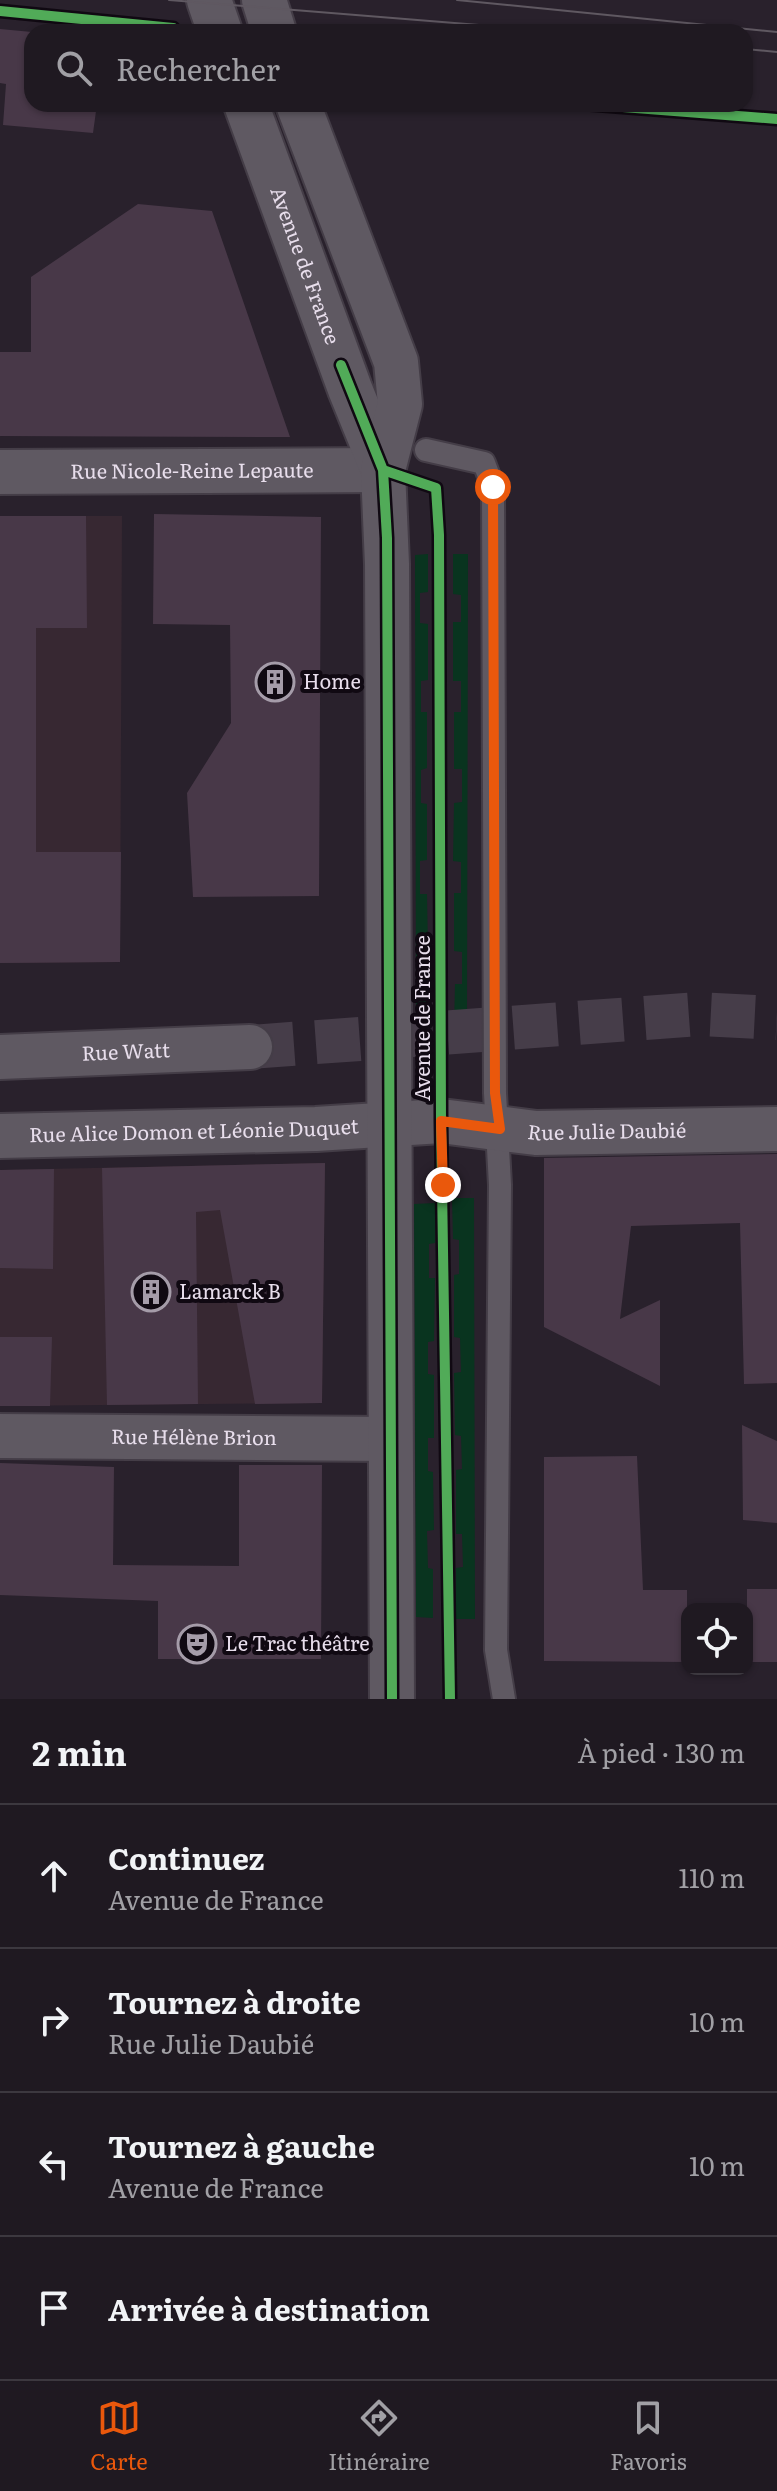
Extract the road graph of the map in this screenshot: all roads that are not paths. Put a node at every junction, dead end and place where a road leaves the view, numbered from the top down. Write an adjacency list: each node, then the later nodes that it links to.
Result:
1 (209, 0): 3 (street)
2 (264, 0): 4 (street)
3 (217, 24)
4 (272, 24)
5 (249, 112): 8 (street, Avenue de France)
6 (301, 112): 8 (street, Avenue de France)
7 (426, 450): 13 (lane)
8 (383, 470): 9 (street, Rue Nicole-Reine Lepaute); 12 (street, Avenue de France)
9 (0, 472)
10 (250, 1047): 11 (street, Rue Watt)
11 (0, 1057)
12 (388, 1122): 13 (street, Rue Julie Daubié); 15 (street, Rue Alice Domon et Léonie Duquet); 17 (street, Avenue de France)
13 (500, 1129): 14 (street, Rue Julie Daubié); 19 (lane)
14 (777, 1129)
15 (0, 1136)
16 (0, 1436): 17 (street, Rue Hélène Brion)
17 (389, 1439): 18 (street, Avenue de France)
18 (392, 1699)
19 (504, 1699)

